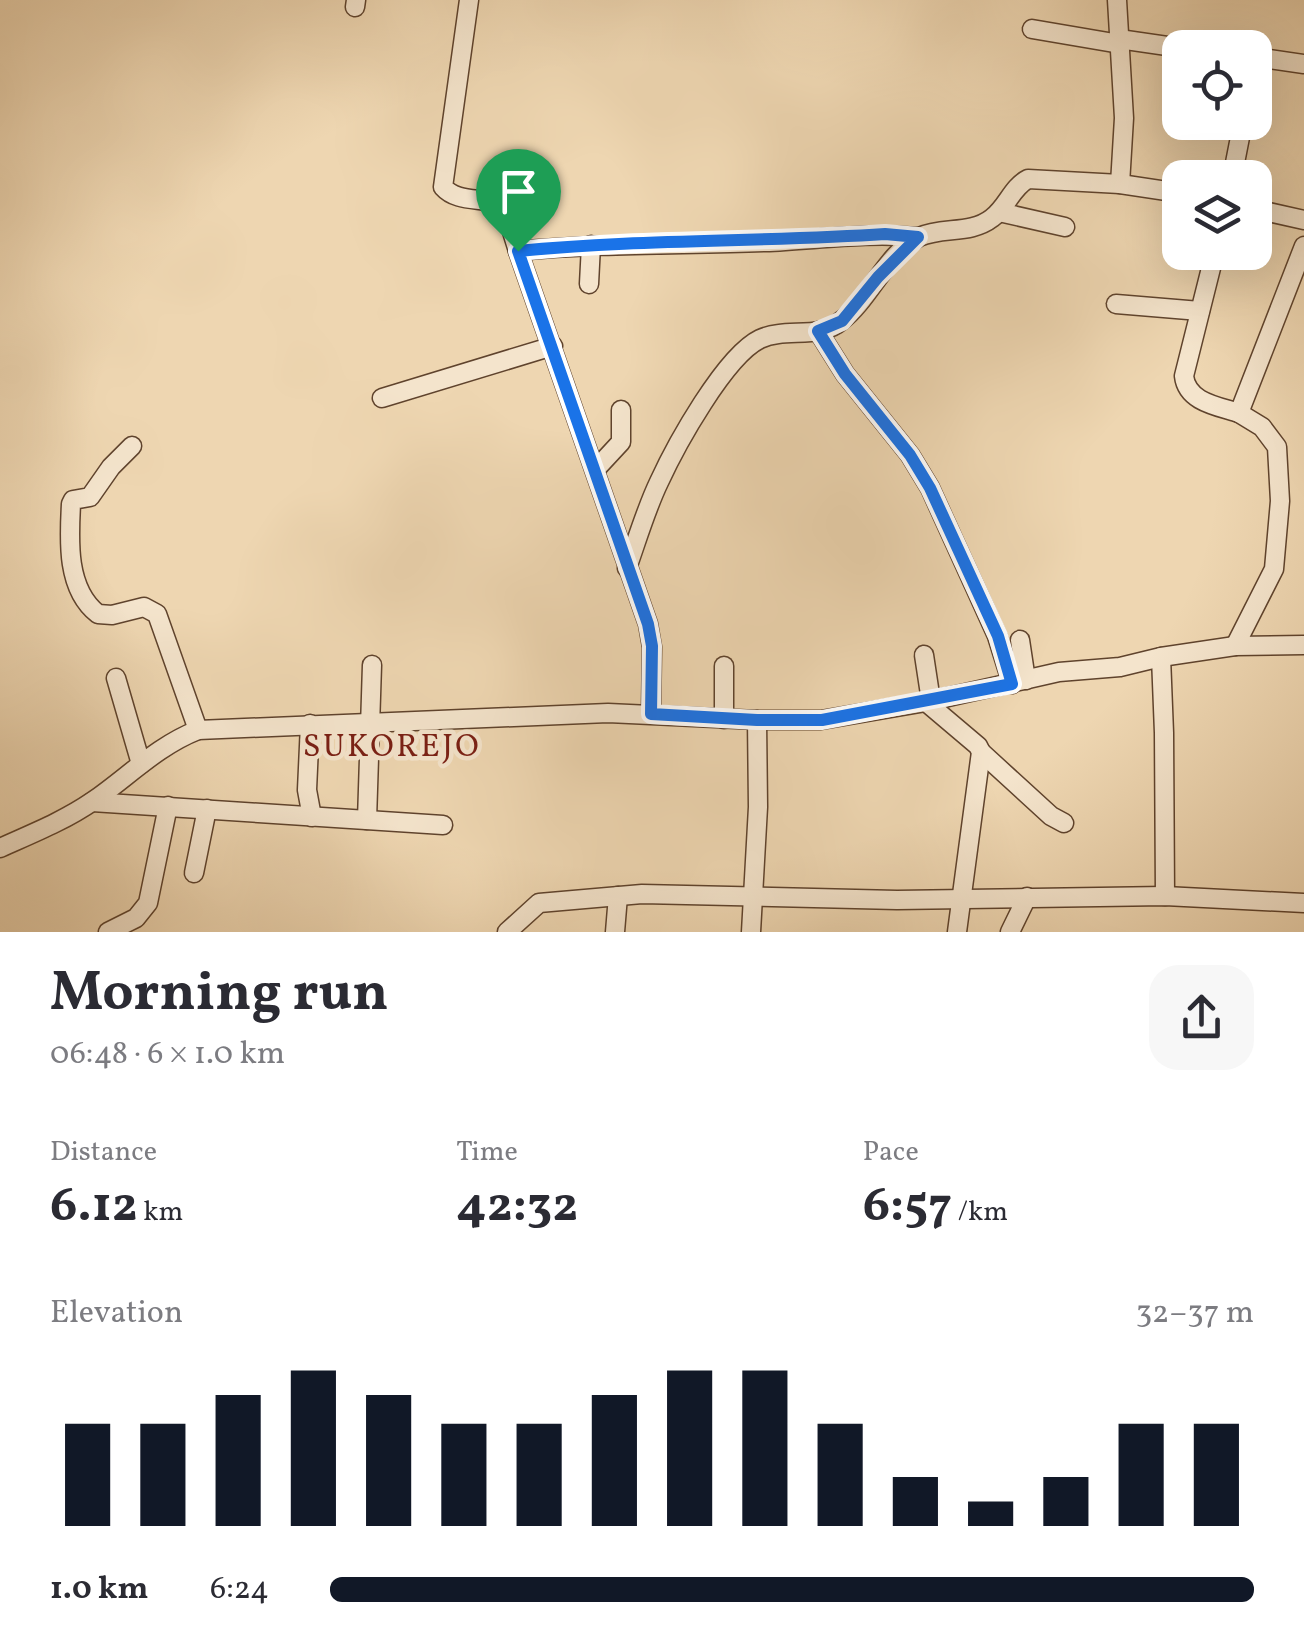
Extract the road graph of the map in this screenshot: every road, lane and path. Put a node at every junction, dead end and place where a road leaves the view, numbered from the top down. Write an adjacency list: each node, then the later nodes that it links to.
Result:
1 (469, 0): 18 (street)
2 (1117, 0): 4 (street)
3 (1032, 29): 4 (street)
4 (1119, 42): 5 (street); 8 (street)
5 (1162, 46)
6 (1272, 60): 7 (street)
7 (1304, 64)
8 (1120, 184): 9 (street); 10 (street)
9 (1162, 190)
10 (999, 212): 13 (street); 15 (street)
11 (1272, 212): 12 (street)
12 (1304, 220)
13 (1065, 227)
14 (874, 235): 15 (street); 16 (street); 19 (street)
15 (918, 237): 19 (street)
16 (592, 245): 18 (street); 21 (street)
17 (1304, 246): 28 (street)
18 (518, 251): 25 (street)
19 (889, 266): 24 (street)
20 (1210, 270): 23 (street)
21 (588, 284)
22 (1116, 304): 23 (street)
23 (1200, 311): 28 (street)
24 (818, 331): 31 (street); 40 (street)
25 (552, 346): 26 (street); 30 (street)
26 (382, 398)
27 (621, 410): 30 (street)
28 (1239, 413): 34 (street)
29 (132, 446): 47 (street)
30 (595, 470): 31 (street)
31 (627, 568): 42 (street)
32 (1020, 640): 40 (street)
33 (1304, 645): 34 (street)
34 (1236, 646): 36 (street)
35 (924, 655): 41 (street)
36 (1161, 657): 40 (street); 61 (street)
37 (372, 665): 45 (street)
38 (724, 666): 43 (street)
39 (116, 678): 49 (street)
40 (1019, 682): 41 (street)
41 (929, 701): 44 (street); 48 (street)
42 (651, 714): 43 (street); 45 (street)
43 (724, 719): 44 (street)
44 (757, 720): 59 (street)
45 (369, 723): 46 (street); 54 (street)
46 (310, 724): 47 (street); 53 (street)
47 (198, 730): 49 (street)
48 (981, 752): 55 (street); 62 (street)
49 (141, 764): 50 (street)
50 (92, 802): 51 (street); 57 (street)
51 (168, 806): 52 (street); 65 (street)
52 (207, 809): 53 (street); 58 (street)
53 (312, 816): 54 (street)
54 (367, 820): 56 (street)
55 (1064, 824)
56 (443, 825)
57 (0, 848)
58 (194, 873)
59 (756, 895): 60 (street); 62 (street); 68 (street)
60 (618, 896): 66 (street); 67 (street)
61 (1165, 896): 63 (street); 64 (street)
62 (960, 898): 63 (street); 69 (street)
63 (1027, 898): 70 (street)
64 (1304, 903)
65 (108, 932)
66 (506, 932)
67 (616, 932)
68 (751, 932)
69 (957, 932)
70 (1010, 932)

